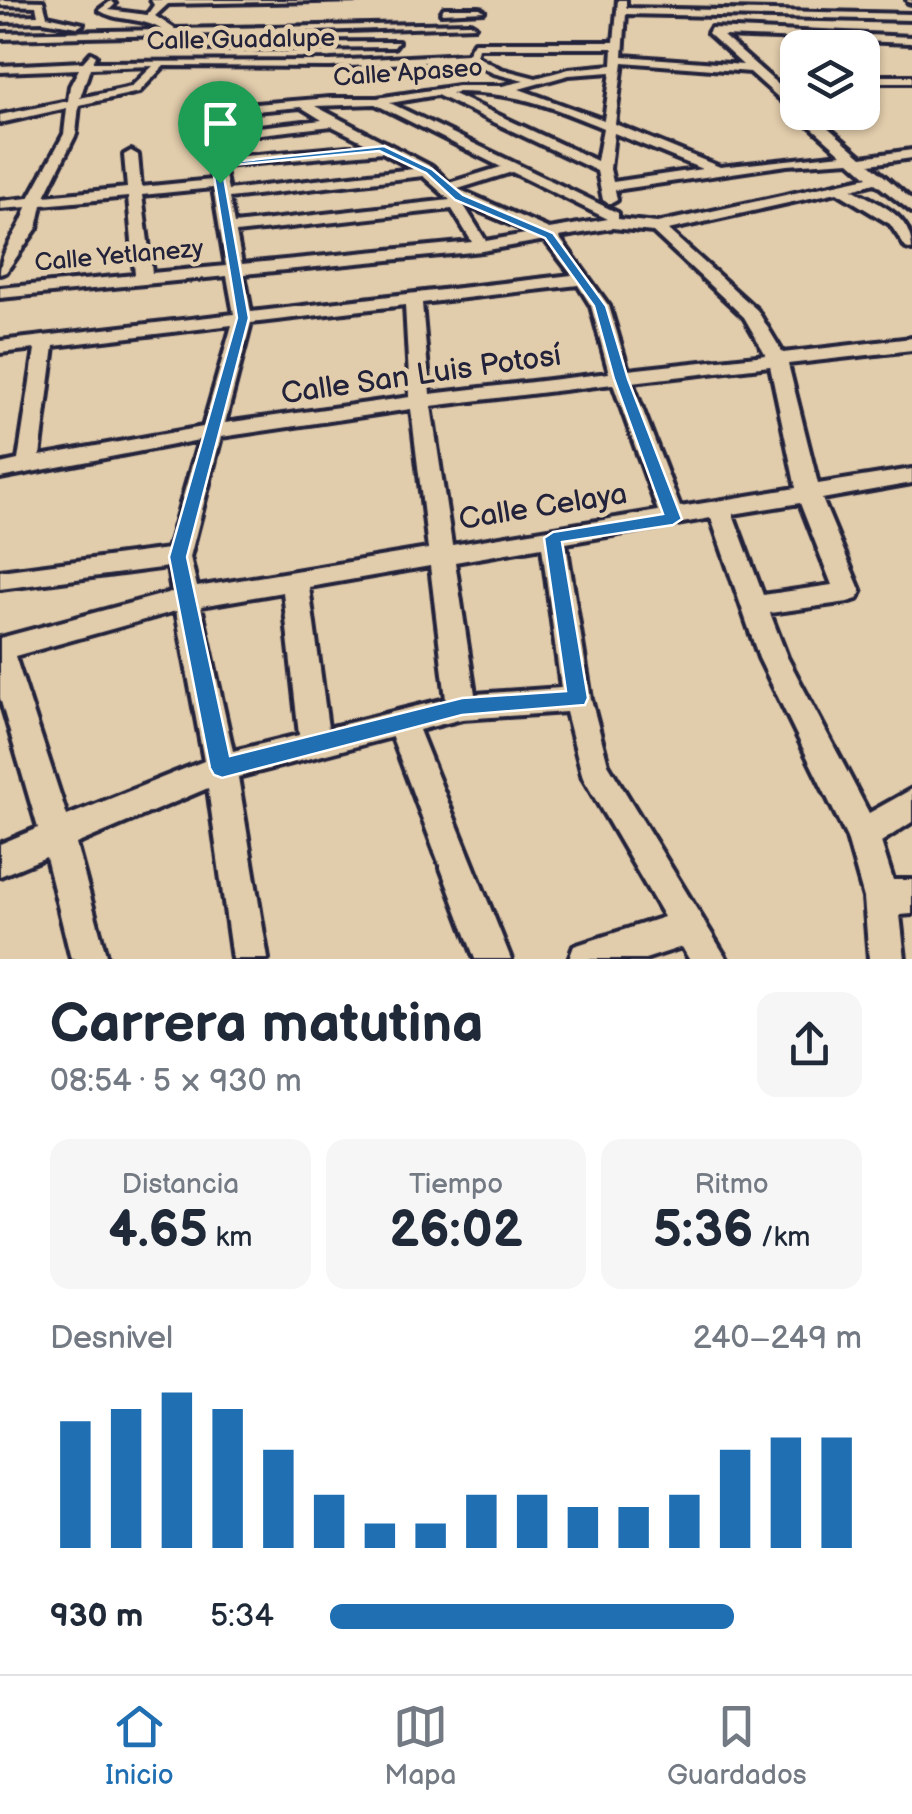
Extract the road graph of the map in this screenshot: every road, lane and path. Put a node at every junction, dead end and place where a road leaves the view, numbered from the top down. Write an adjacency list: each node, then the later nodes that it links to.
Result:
1 (24, 0): 5 (street); 8 (street)
2 (54, 0): 8 (street)
3 (310, 0): 4 (street); 7 (street); 21 (street)
4 (359, 0)
5 (0, 2)
6 (98, 2): 9 (street)
7 (166, 2): 9 (street); 18 (street)
8 (40, 3): 17 (street)
9 (111, 4): 14 (street)
10 (483, 5): 12 (street); 20 (street)
11 (622, 6): 13 (street); 30 (street)
12 (427, 12)
13 (679, 12): 16 (street); 24 (street)
14 (122, 16): 18 (street); 22 (street)
15 (170, 17): 18 (street)
16 (912, 17)
17 (43, 18): 19 (street); 22 (street)
18 (150, 18): 23 (street)
19 (0, 19)
20 (470, 26): 21 (street); 32 (street)
21 (308, 28): 23 (street); 29 (street)
22 (82, 30): 23 (street); 25 (street)
23 (171, 30): 29 (street)
24 (713, 33): 26 (street); 40 (street)
25 (0, 36)
26 (909, 41)
27 (412, 43): 28 (street)
28 (354, 44): 29 (street); 33 (street)
29 (307, 45): 34 (street)
30 (619, 45): 32 (street, Calle Guadalupe); 36 (street)
31 (95, 48): 37 (street)
32 (472, 51): 33 (street, Calle Guadalupe); 47 (street)
33 (351, 61): 34 (street, Calle Guadalupe)
34 (306, 63): 35 (street, Calle Guadalupe)
35 (263, 64): 38 (street, Calle Guadalupe); 41 (street)
36 (618, 64): 40 (street); 47 (street); 59 (street)
37 (86, 65): 38 (street, Calle Guadalupe); 39 (street, Calle Guadalupe); 55 (street)
38 (160, 65): 55 (street)
39 (0, 68)
40 (753, 69): 42 (street)
41 (272, 77)
42 (764, 79): 43 (street); 51 (street)
43 (780, 79)
44 (880, 79): 45 (street)
45 (893, 79): 46 (street); 52 (street)
46 (912, 79)
47 (535, 80): 48 (street)
48 (503, 90): 50 (street, Calle Apaseo); 59 (street, Calle Apaseo)
49 (282, 91): 56 (street)
50 (439, 92): 53 (street, Calle Apaseo); 68 (street)
51 (780, 93)
52 (912, 94)
53 (377, 101): 54 (street, Calle Apaseo); 67 (street)
54 (303, 104): 56 (street, Calle Apaseo); 58 (street)
55 (74, 105): 57 (street); 77 (street)
56 (280, 105): 61 (street, Calle Apaseo)
57 (0, 119)
58 (330, 123): 61 (street); 62 (street)
59 (609, 125): 68 (street); 70 (street, Calle Apaseo)
60 (821, 130): 65 (street)
61 (210, 136): 66 (street)
62 (381, 148): 66 (street); 69 (street)
63 (912, 154): 65 (street)
64 (131, 155): 75 (street)
65 (854, 160): 70 (street); 71 (street)
66 (216, 164): 74 (street)
67 (515, 166): 76 (street); 80 (street)
68 (603, 169): 72 (street)
69 (429, 171): 74 (street); 76 (street)
70 (721, 172): 72 (street)
71 (876, 179): 73 (street); 79 (street)
72 (608, 187): 80 (street)
73 (841, 188): 81 (street); 85 (street)
74 (221, 189): 75 (street); 82 (street)
75 (135, 191): 77 (street); 89 (street)
76 (454, 196): 82 (street); 83 (street); 86 (street)
77 (36, 199): 78 (street); 84 (street)
78 (0, 204)
79 (912, 208)
80 (612, 219): 81 (street); 83 (street, Calle Yetlanezy)
81 (656, 228): 97 (street)
82 (226, 230): 88 (street)
83 (549, 235): 86 (street, Calle Yetlanezy); 90 (street)
84 (9, 245): 87 (street)
85 (912, 245)
86 (482, 246): 88 (street, Calle Yetlanezy)
87 (0, 270)
88 (236, 271): 89 (street, Calle Yetlanezy); 93 (street)
89 (144, 279): 91 (street, Calle Yetlanezy)
90 (583, 279): 92 (street); 98 (street)
91 (0, 293)
92 (413, 299): 93 (street); 99 (street)
93 (243, 318): 94 (street); 100 (street)
94 (44, 341): 96 (street); 101 (street)
95 (912, 344): 97 (street, Calle San Luis Potosí)
96 (0, 346)
97 (778, 360): 98 (street, Calle San Luis Potosí); 104 (street)
98 (621, 379): 99 (street, Calle San Luis Potosí); 106 (street)
99 (421, 404): 100 (street, Calle San Luis Potosí); 108 (street)
100 (210, 434): 101 (street, Calle San Luis Potosí); 109 (street)
101 (28, 465): 102 (street, Calle San Luis Potosí)
102 (0, 471)
103 (912, 476): 104 (street, Calle Celaya)
104 (809, 495): 105 (street, Calle Celaya); 113 (street)
105 (720, 510): 106 (street, Calle Celaya); 113 (street)
106 (673, 519): 107 (street, Calle Celaya)
107 (553, 538): 108 (street, Calle Celaya); 115 (street)
108 (440, 556): 111 (street, Calle Celaya); 116 (street)
109 (178, 557): 110 (street); 112 (street)
110 (0, 580)
111 (295, 581): 112 (street, Calle Celaya); 118 (street)
112 (184, 599): 114 (street, Calle Celaya); 119 (street)
113 (754, 606): 121 (street)
114 (0, 650): 122 (street)
115 (578, 698): 116 (street); 125 (street)
116 (462, 706): 117 (street)
117 (401, 721): 118 (street); 128 (street)
118 (315, 744): 119 (street)
119 (222, 768): 122 (street); 127 (street)
120 (912, 804): 121 (street)
121 (863, 835): 124 (street)
122 (57, 836): 123 (street); 126 (street)
123 (0, 860)
124 (897, 897): 131 (street)
125 (690, 928): 129 (street); 130 (street)
126 (89, 959)
127 (250, 959)
128 (493, 959)
129 (587, 959)
130 (709, 959)
131 (888, 959)

